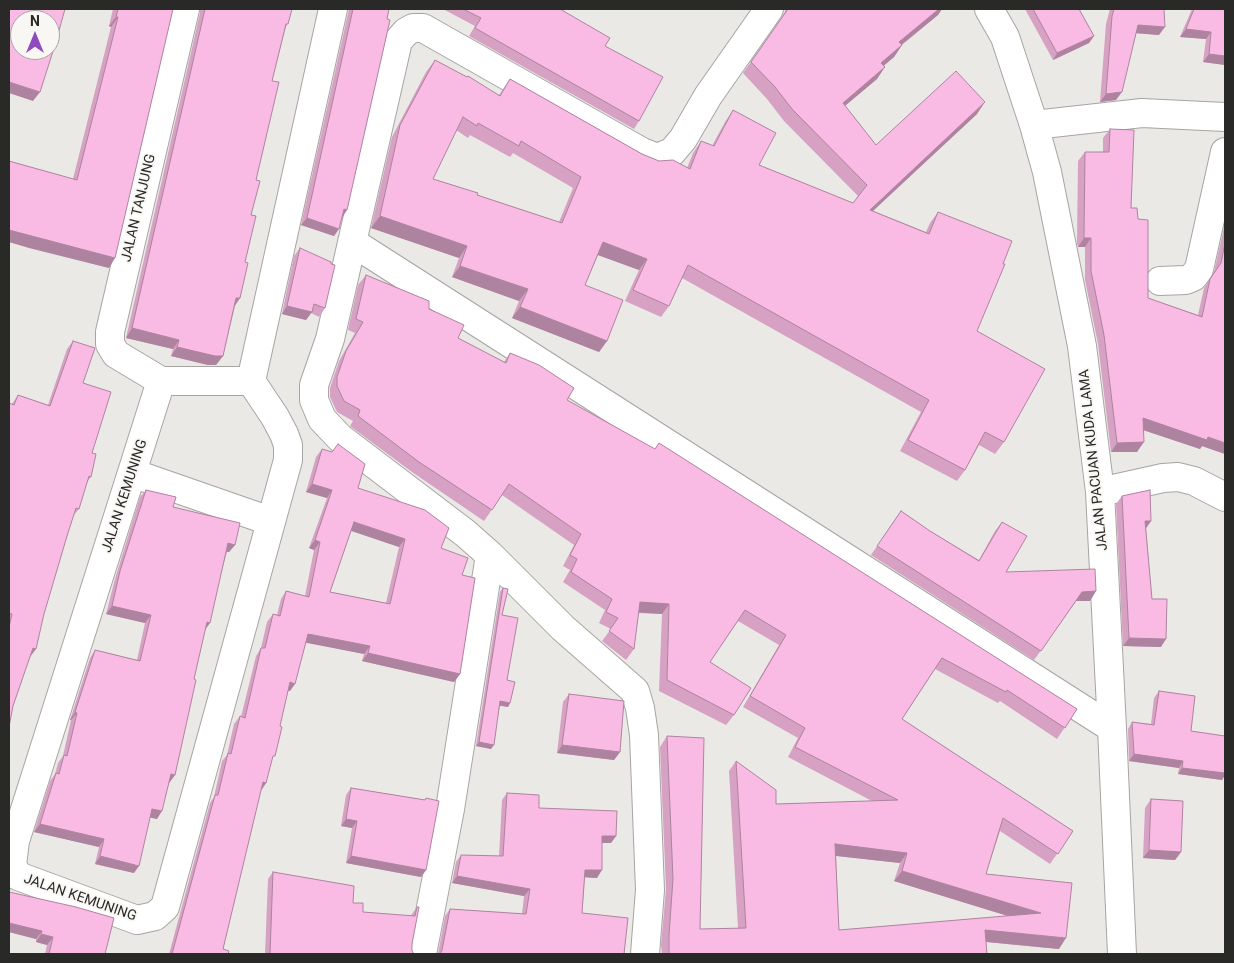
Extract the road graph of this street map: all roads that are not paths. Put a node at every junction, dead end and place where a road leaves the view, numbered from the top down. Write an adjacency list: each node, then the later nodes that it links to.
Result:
1 (185, 9): 11 (street, JALAN TANJUNG)
2 (334, 9): 10 (street)
3 (769, 9): 8 (street)
4 (989, 9): 6 (street, JALAN PACUAN KUDA LAMA)
5 (1225, 116): 6 (street)
6 (1034, 126): 13 (street, JALAN PACUAN KUDA LAMA)
7 (1225, 152): 9 (street)
8 (352, 242): 16 (street); 17 (street)
9 (1160, 281)
10 (251, 380): 11 (street); 15 (street, JALAN KEMUNING)
11 (161, 381): 12 (street, JALAN KEMUNING)
12 (132, 473): 15 (street); 15 (street, JALAN KEMUNING)
13 (1100, 492): 14 (street); 17 (street, JALAN PACUAN KUDA LAMA)
14 (1225, 497)
15 (270, 521)
16 (490, 555): 18 (street); 19 (street)
17 (1112, 728): 20 (street, JALAN PACUAN KUDA LAMA)
18 (422, 954)
19 (645, 954)
20 (1122, 954)

